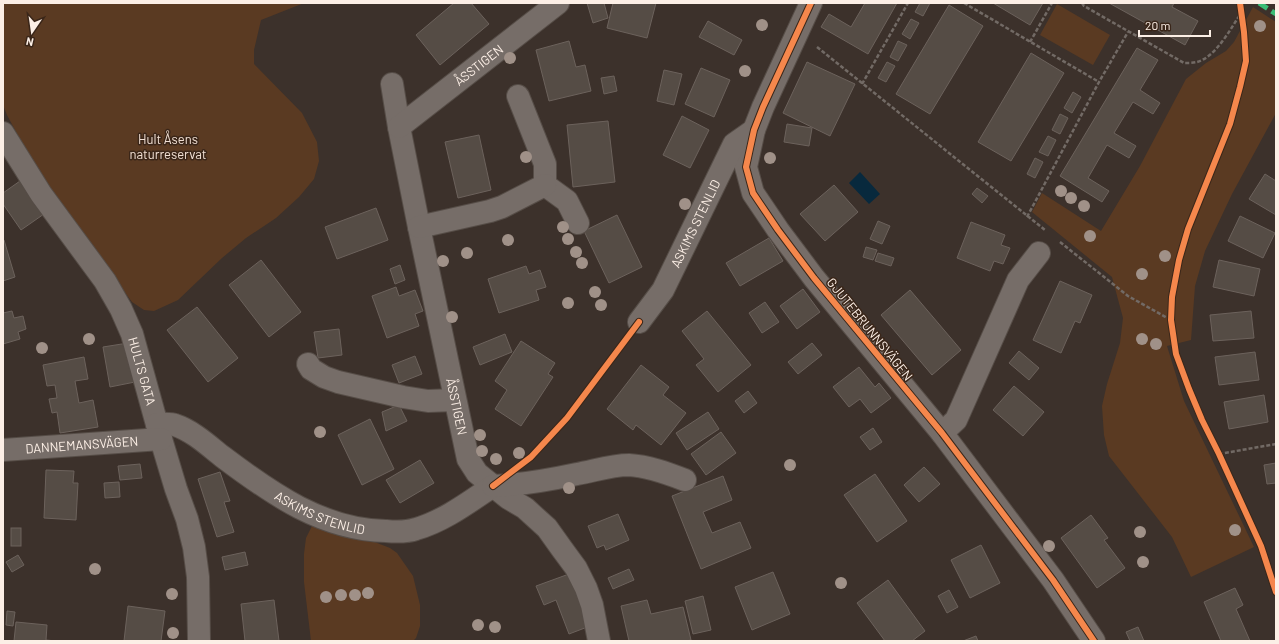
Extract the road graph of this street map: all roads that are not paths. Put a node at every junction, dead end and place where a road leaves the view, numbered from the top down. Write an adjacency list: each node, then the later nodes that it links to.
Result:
1 (558, 3): 5 (street, ÅSSTIGEN)
2 (811, 3): 6 (street, GJUTEBRUNNSVÄGEN)
3 (392, 84): 5 (street, ÅSSTIGEN)
4 (518, 96): 8 (street)
5 (399, 127): 10 (street, ÅSSTIGEN)
6 (754, 130): 12 (street, ASKIMS STENLID); 16 (street, GJUTEBRUNNSVÄGEN)
7 (3, 133): 15 (street, HULTS GATA)
8 (545, 185): 9 (street); 10 (street)
9 (578, 223)
10 (419, 227): 14 (street, ÅSSTIGEN)
11 (1039, 253): 16 (street)
12 (640, 322)
13 (308, 364): 14 (street)
14 (455, 400): 19 (street, ÅSSTIGEN)
15 (159, 432): 17 (street, DANNEMANSVÄGEN); 19 (street, ASKIMS STENLID); 20 (street, HULTS GATA)
16 (942, 433): 22 (street, GJUTEBRUNNSVÄGEN)
17 (3, 450)
18 (685, 480): 19 (street)
19 (493, 486): 21 (street, ÅSSTIGEN)
20 (199, 641)
21 (599, 641)
22 (1094, 641)

